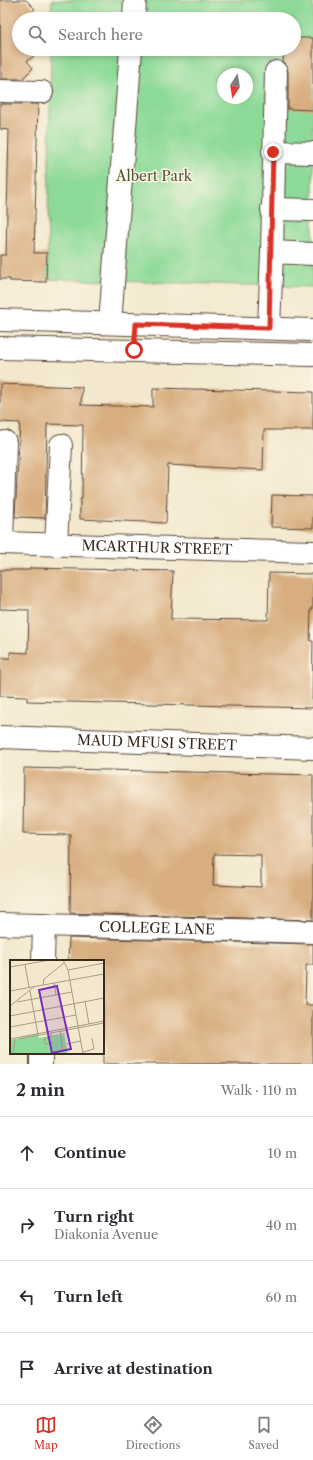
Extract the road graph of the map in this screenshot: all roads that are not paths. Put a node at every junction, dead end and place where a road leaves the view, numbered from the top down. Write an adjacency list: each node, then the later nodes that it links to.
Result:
1 (135, 0): 2 (street)
2 (134, 12)
3 (130, 56): 14 (street)
4 (276, 72): 7 (street)
5 (0, 91): 6 (street)
6 (42, 92)
7 (273, 152): 8 (street); 9 (street)
8 (313, 152)
9 (272, 209): 10 (street); 11 (street)
10 (313, 210)
11 (272, 252): 12 (street); 16 (street)
12 (313, 254)
13 (1, 320): 14 (street); 18 (street)
14 (110, 323): 15 (street)
15 (136, 324): 16 (street); 19 (street)
16 (269, 328): 17 (street)
17 (313, 330)
18 (0, 348): 19 (street)
19 (134, 350): 20 (street)
20 (313, 355)
21 (5, 442): 23 (street)
22 (61, 445): 24 (street)
23 (1, 543): 24 (street, MCARTHUR STREET)
24 (56, 544): 25 (street, MCARTHUR STREET)
25 (313, 552)
26 (0, 737): 27 (street); 28 (street, MAUD MFUSI STREET)
27 (0, 744)
28 (313, 748)
29 (0, 924): 30 (street, COLLEGE LANE)
30 (44, 925): 31 (street, COLLEGE LANE); 32 (street)
31 (313, 932)
32 (43, 960)

